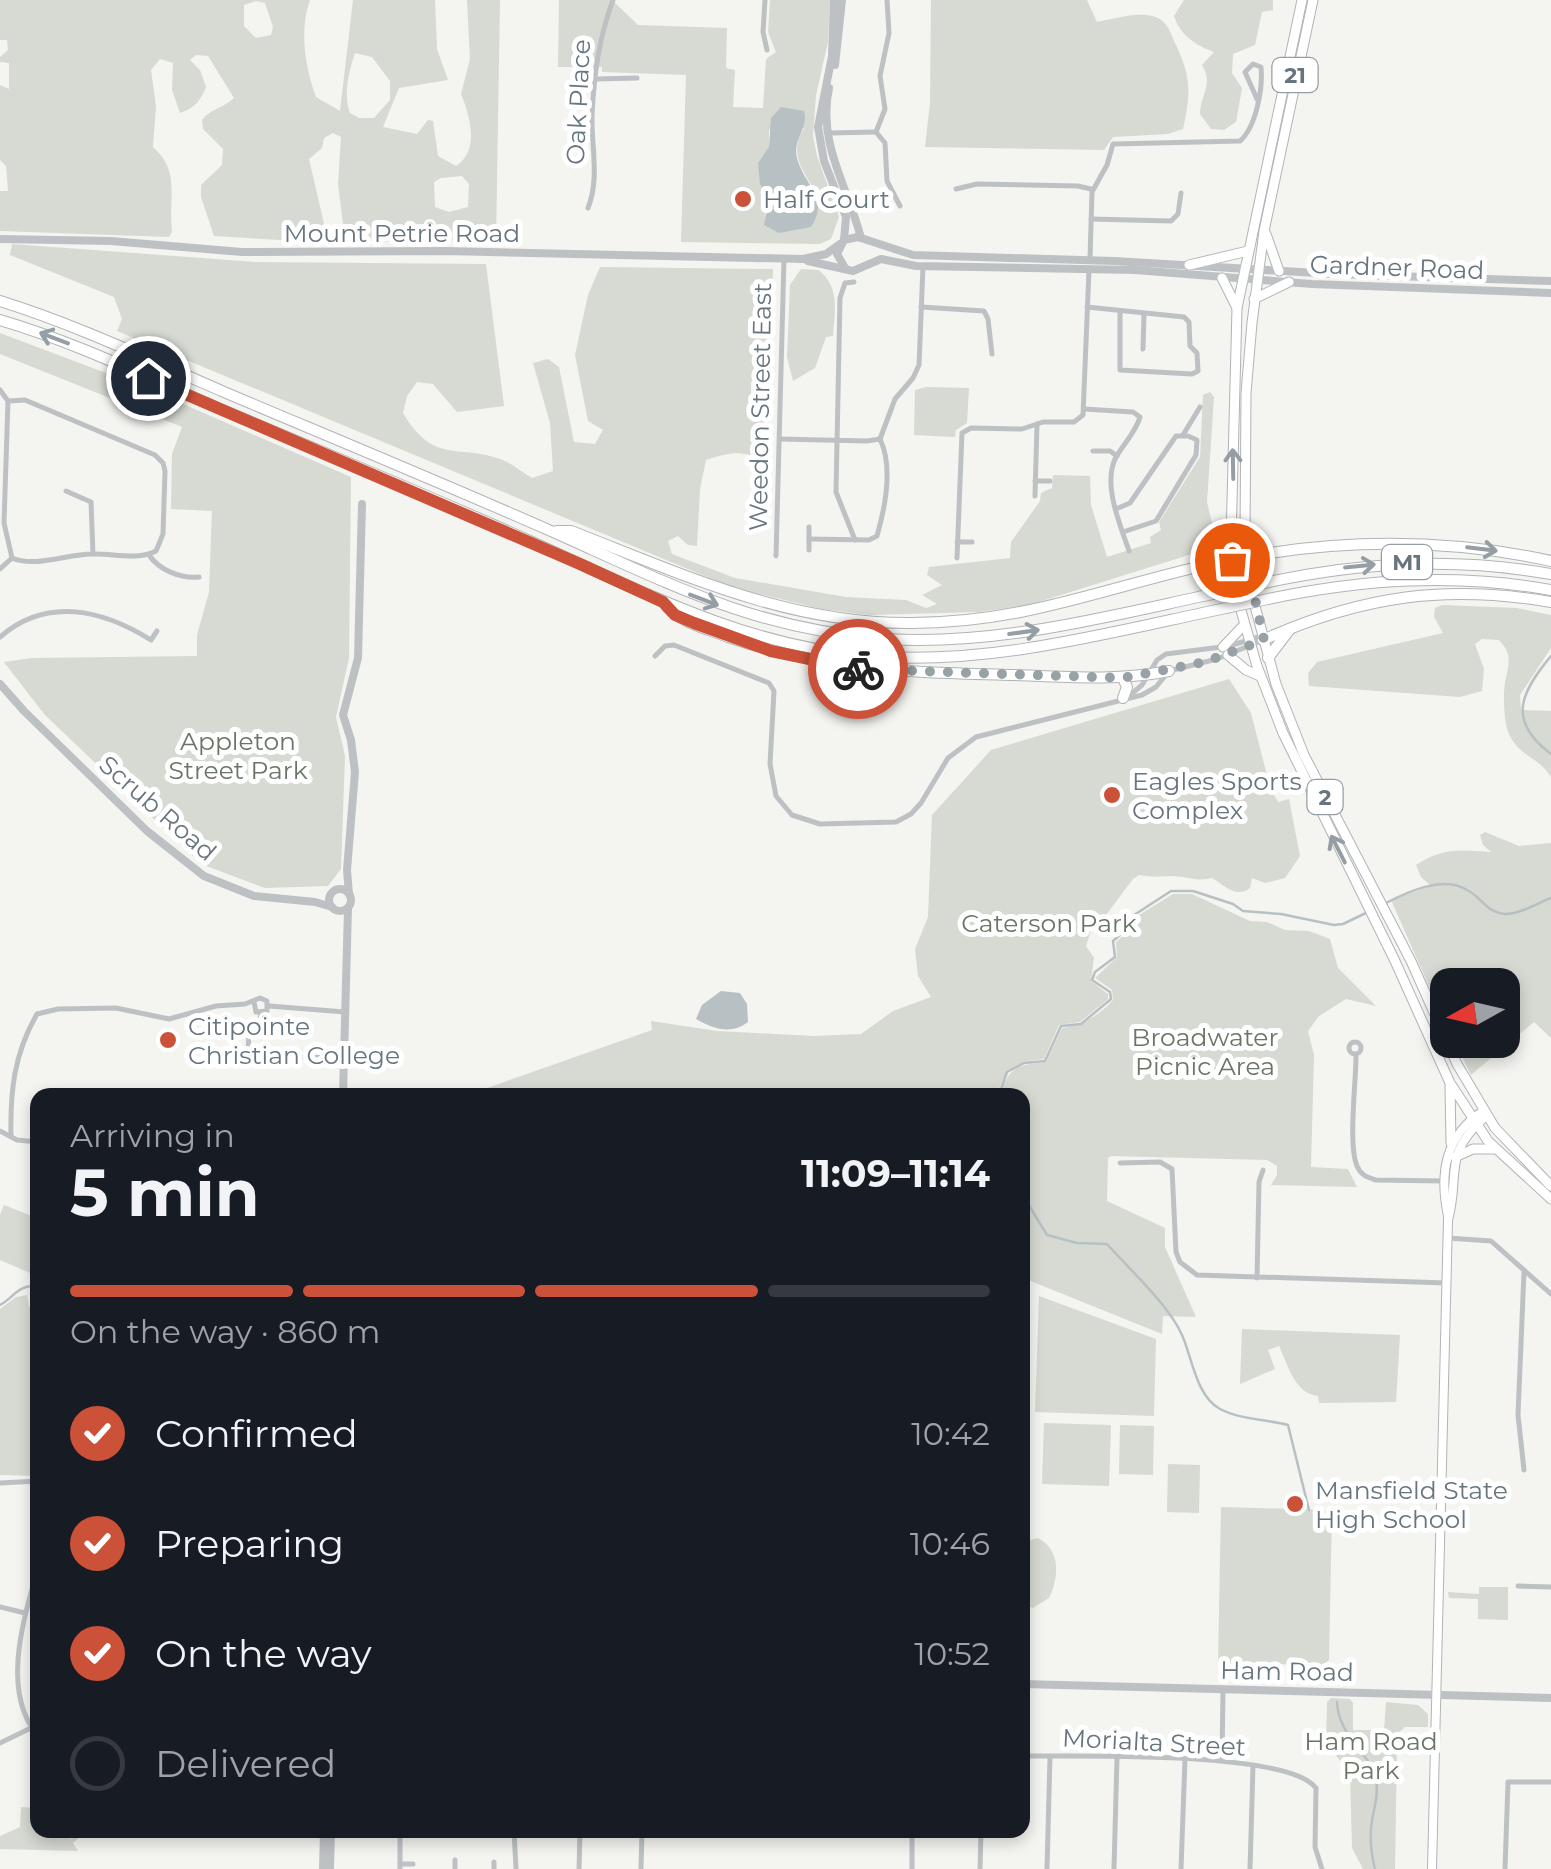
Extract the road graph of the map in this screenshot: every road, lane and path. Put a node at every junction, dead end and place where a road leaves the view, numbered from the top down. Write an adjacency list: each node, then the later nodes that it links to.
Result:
1 (613, 0): 9 (street, Oak Place)
2 (765, 0): 7 (street)
3 (838, 0): 12 (street)
4 (887, 0): 11 (street)
5 (1302, 0): 23 (highway, 21)
6 (1313, 0): 19 (highway, 21)
7 (767, 50)
8 (636, 78): 9 (street)
9 (596, 79): 17 (street, Oak Place)
10 (1257, 99): 10 (street); 14 (street)
11 (876, 132): 12 (street); 16 (street)
12 (823, 134): 21 (street); 22 (street)
13 (956, 188): 14 (street)
14 (1092, 190): 18 (street)
15 (1181, 193): 18 (street)
16 (900, 206)
17 (588, 208)
18 (1091, 219): 27 (street)
19 (1264, 231): 31 (highway); 33 (highway, 21)
20 (0, 238): 24 (street, Mount Petrie Road)
21 (863, 239): 22 (street); 26 (street); 27 (street)
22 (842, 242): 25 (street, Mount Petrie Road); 30 (street)
23 (1248, 251): 28 (highway); 32 (highway, 21)
24 (784, 259): 25 (street, Mount Petrie Road); 56 (street, Weedon Street East)
25 (803, 259): 30 (street, Mount Petrie Road)
26 (868, 264): 29 (street); 30 (street)
27 (1089, 264): 28 (street); 29 (street); 34 (street); 42 (street)
28 (1189, 265): 32 (street)
29 (923, 266): 41 (street)
30 (846, 268)
31 (1279, 271): 33 (street, Gardner Road); 37 (street, Gardner Road)
32 (1243, 273): 33 (street, Gardner Road); 34 (street); 43 (highway, 21)
33 (1257, 275): 36 (street, Gardner Road); 39 (highway, 21)
34 (1222, 278): 43 (highway)
35 (854, 282): 57 (street)
36 (1290, 282): 38 (street, Gardner Road); 39 (highway)
37 (1551, 282)
38 (1551, 292)
39 (1254, 299): 67 (highway, 21)
40 (0, 301): 68 (highway, M1)
41 (922, 307): 48 (street); 55 (street)
42 (1087, 307): 44 (street); 52 (street)
43 (1237, 308): 72 (highway, 21, one-way to 43)
44 (1120, 311): 45 (street); 45 (street)
45 (1144, 314): 47 (street)
46 (0, 320): 91 (highway, M1, one-way to 46)
47 (1143, 349)
48 (992, 354)
49 (0, 390): 50 (street)
50 (8, 401): 78 (street); 81 (street)
51 (1200, 407): 54 (street)
52 (1084, 409): 53 (street); 59 (street)
53 (1037, 424): 60 (street); 73 (street)
54 (1183, 436): 65 (street); 69 (street)
55 (880, 438): 57 (street); 71 (street)
56 (780, 439): 57 (street); 80 (street, Weedon Street East)
57 (837, 440): 71 (street)
58 (1093, 451): 59 (street)
59 (1118, 456): 65 (street)
60 (1035, 482): 61 (street); 63 (street)
61 (1050, 482)
62 (66, 491): 77 (street)
63 (1035, 496)
64 (362, 504): 108 (street)
65 (1116, 509): 69 (street)
66 (810, 527): 70 (street)
67 (1245, 530): 79 (highway); 83 (highway, 21)
68 (551, 531): 86 (highway); 88 (highway, M1, one-way to 88, bridge)
69 (1123, 532): 76 (street)
70 (809, 539): 71 (street); 75 (street)
71 (854, 540)
72 (1231, 540): 84 (highway, 21); 86 (highway)
73 (958, 542): 74 (street); 82 (street)
74 (972, 542)
75 (809, 550)
76 (1128, 550)
77 (93, 554): 78 (street); 81 (street)
78 (150, 554): 89 (street)
79 (1266, 554): 83 (highway); 85 (highway, one-way to 85)
80 (776, 556)
81 (12, 558): 87 (street)
82 (957, 558)
83 (1246, 558): 84 (highway); 97 (highway, 2)
84 (1232, 560): 86 (highway); 93 (highway, 2)
85 (1551, 561)
86 (1202, 566)
87 (0, 569)
88 (1551, 574)
89 (200, 577)
90 (1551, 590): 91 (highway, M1, bridge)
91 (663, 602): 105 (highway)
92 (1551, 602): 94 (highway)
93 (1244, 624): 98 (highway, 2); 99 (highway)
94 (1291, 628): 97 (highway); 101 (highway)
95 (157, 630): 96 (street)
96 (0, 638)
97 (1263, 638): 98 (street); 101 (highway, 2)
98 (1249, 643): 99 (street); 104 (highway, 2)
99 (1225, 651): 102 (street); 103 (street); 104 (highway)
100 (655, 656): 107 (street)
101 (1268, 658): 123 (highway, 2)
102 (1168, 671): 103 (highway); 107 (street)
103 (1148, 675): 105 (highway); 107 (street)
104 (1260, 676): 121 (highway, 2, one-way to 104)
105 (1123, 678): 107 (highway)
106 (1, 687): 111 (street, Scrub Road)
107 (1125, 698)
108 (347, 870): 109 (street); 110 (street)
109 (334, 892): 110 (street); 111 (street, Scrub Road); 112 (street)
110 (349, 894): 113 (street)
111 (315, 902): 112 (street, Scrub Road)
112 (333, 908): 113 (street); 114 (street)
113 (348, 908): 114 (street)
114 (346, 931): 117 (street)
115 (254, 1002): 116 (street); 118 (street); 126 (street)
116 (268, 1006): 117 (street); 118 (street)
117 (345, 1012): 120 (street)
118 (261, 1014): 120 (street)
119 (1356, 1056): 133 (street)
120 (344, 1058): 122 (street)
121 (1450, 1083): 124 (highway, 2); 128 (highway)
122 (342, 1088)
123 (1484, 1114): 124 (main road); 134 (highway, 2)
124 (1474, 1122): 128 (main road); 129 (highway, 2); 130 (main road)
125 (0, 1130): 126 (street)
126 (11, 1136): 127 (street)
127 (30, 1140)
128 (1451, 1143): 133 (main road)
129 (1496, 1150): 130 (highway); 135 (highway, 2)
130 (1455, 1157): 133 (main road)
131 (1120, 1163): 138 (street)
132 (1263, 1170): 138 (street)
133 (1449, 1181): 136 (main road)
134 (1551, 1186)
135 (1551, 1200)
136 (1448, 1238): 137 (street); 139 (main road)
137 (1524, 1272): 140 (street); 141 (street)
138 (1257, 1278): 139 (street)
139 (1447, 1283): 151 (main road)
140 (1551, 1294)
141 (1524, 1470)
142 (30, 1481): 143 (street)
143 (0, 1483)
144 (1518, 1586): 145 (street)
145 (1551, 1587)
146 (30, 1598): 148 (street)
147 (0, 1607): 148 (street)
148 (26, 1613): 153 (street)
149 (1030, 1684): 150 (street, Ham Road)
150 (1223, 1690): 151 (street, Ham Road); 159 (street)
151 (1436, 1694): 152 (street, Ham Road); 184 (main road)
152 (1551, 1698)
153 (30, 1728): 154 (street)
154 (0, 1744)
155 (1030, 1756): 156 (street, Morialta Street)
156 (1050, 1756): 157 (street, Morialta Street); 179 (street)
157 (1117, 1758): 158 (street, Morialta Street); 180 (street)
158 (1184, 1759): 159 (street, Morialta Street); 181 (street)
159 (1222, 1760): 160 (street, Morialta Street)
160 (1253, 1766): 182 (street); 183 (street, Morialta Street)
161 (1551, 1782): 185 (street)
162 (328, 1838): 172 (street)
163 (400, 1838): 171 (street)
164 (514, 1838): 174 (street)
165 (580, 1838): 175 (street)
166 (642, 1838): 176 (street)
167 (912, 1838): 177 (street)
168 (981, 1838): 178 (street)
169 (455, 1860): 173 (street)
170 (415, 1865): 171 (street)
171 (400, 1866)
172 (326, 1869)
173 (455, 1869)
174 (516, 1869)
175 (579, 1869)
176 (641, 1869)
177 (912, 1869)
178 (980, 1869)
179 (1047, 1869)
180 (1114, 1869)
181 (1181, 1869)
182 (1250, 1869)
183 (1322, 1869)
184 (1432, 1869)
185 (1505, 1869)

